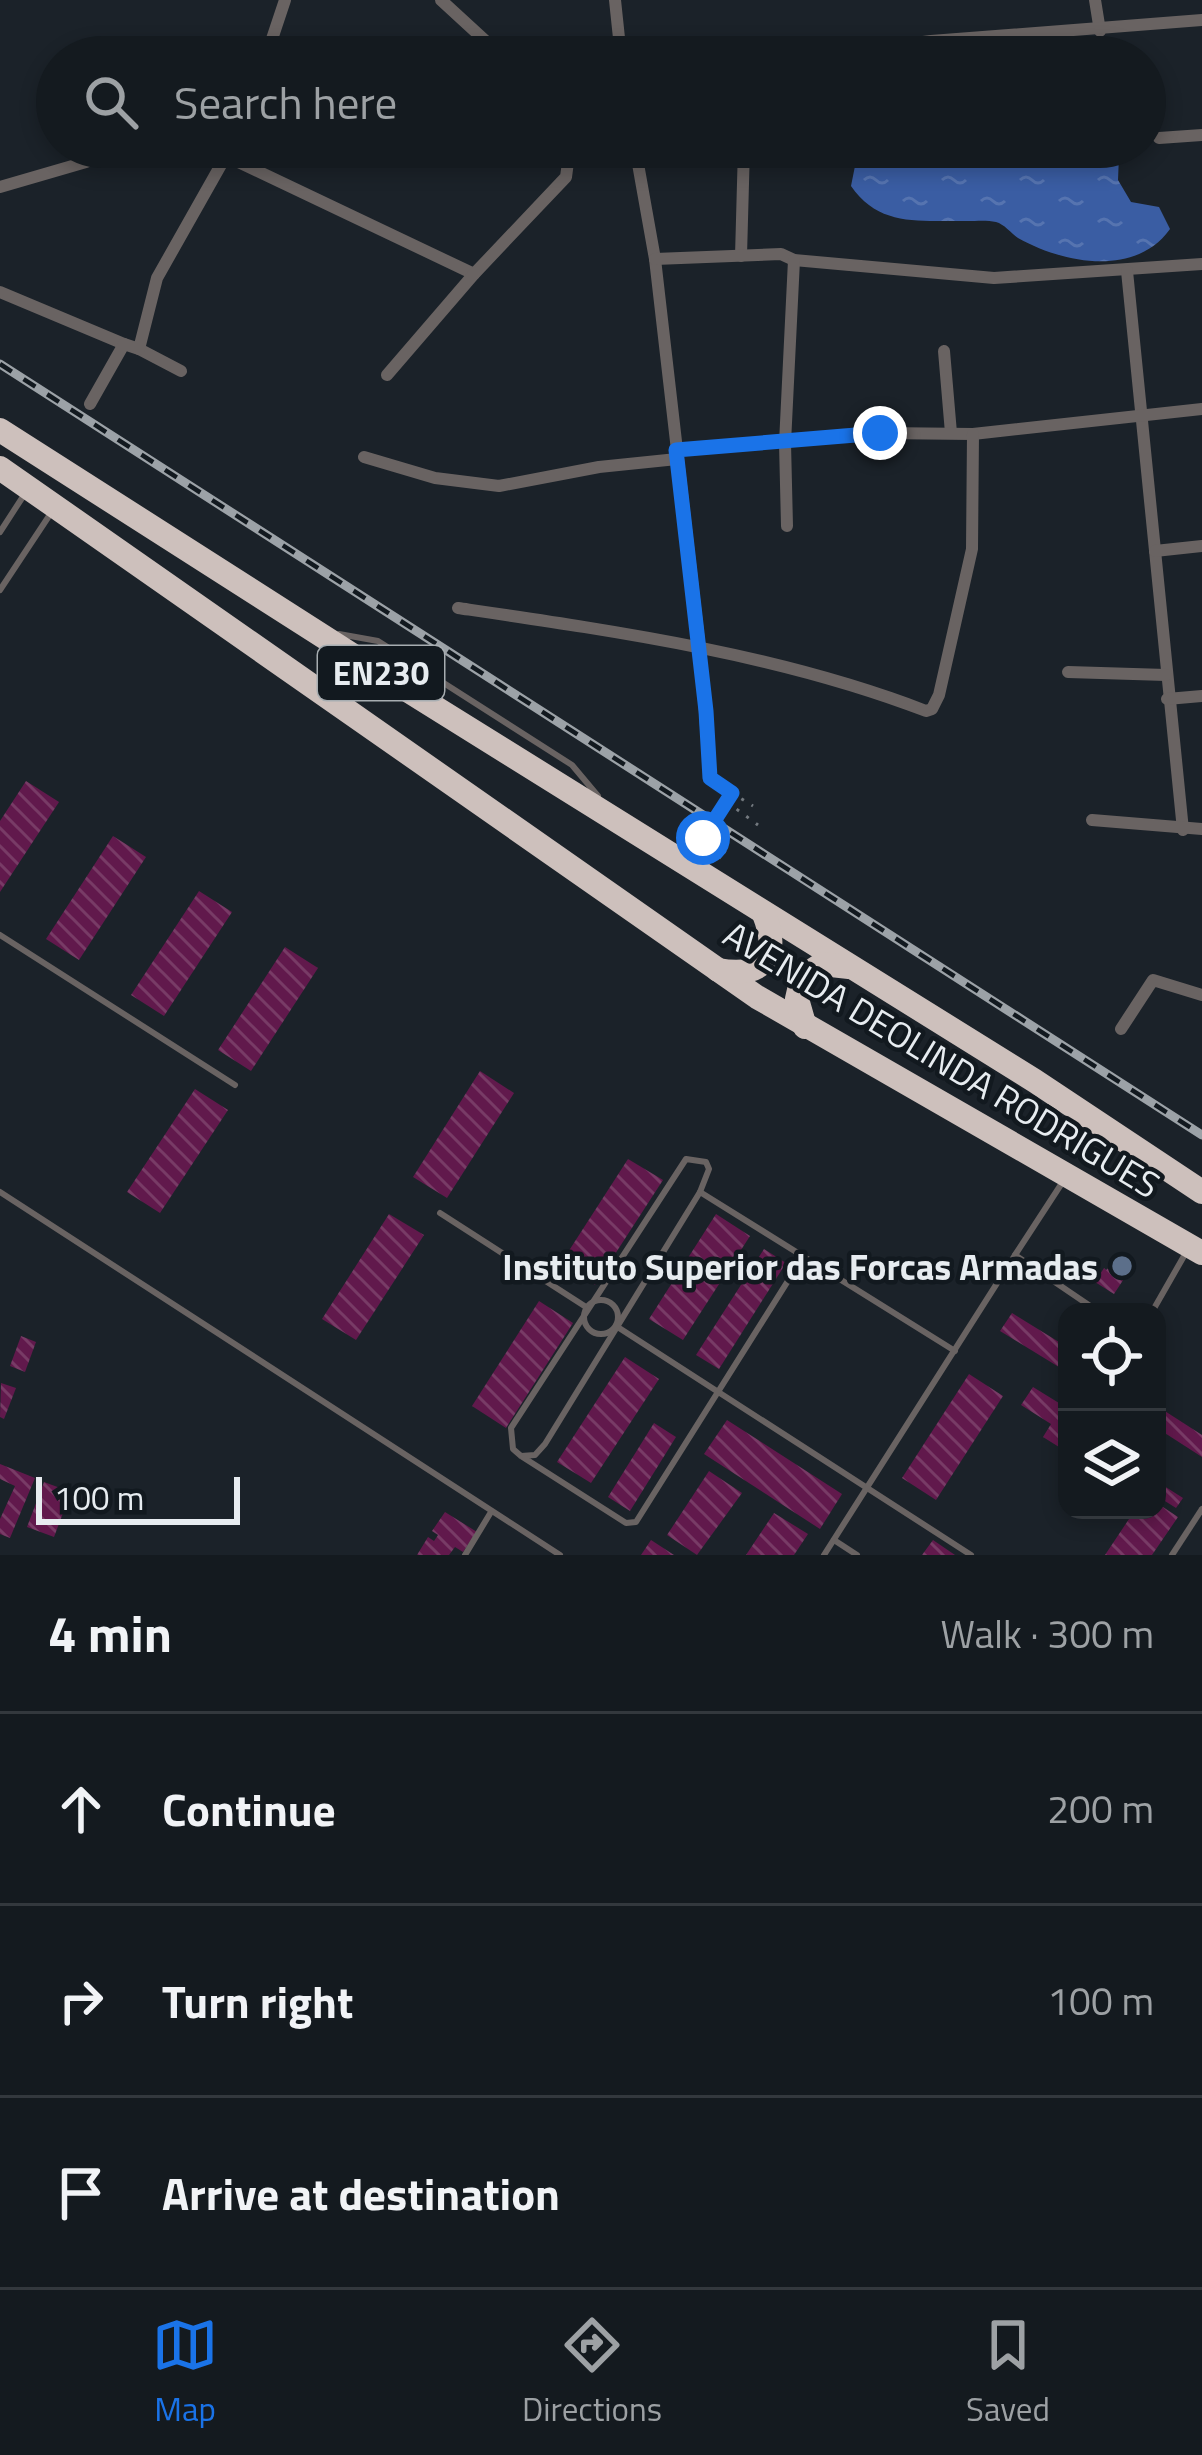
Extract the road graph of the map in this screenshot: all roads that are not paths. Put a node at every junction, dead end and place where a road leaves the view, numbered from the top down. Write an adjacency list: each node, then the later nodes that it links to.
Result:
1 (285, 0): 7 (street)
2 (441, 0): 8 (street)
3 (615, 0): 9 (street)
4 (1095, 0): 6 (street)
5 (1202, 20): 6 (street)
6 (1100, 31): 10 (street)
7 (273, 36)
8 (480, 36)
9 (619, 36)
10 (1016, 36)
11 (1202, 135): 12 (street)
12 (1166, 138)
13 (65, 168): 19 (street)
14 (220, 168): 28 (street)
15 (261, 168): 25 (street)
16 (567, 168): 25 (street)
17 (639, 168): 21 (street)
18 (743, 168): 20 (street)
19 (0, 187)
20 (740, 256): 21 (street); 22 (street)
21 (655, 259): 39 (street)
22 (794, 260): 24 (street); 38 (street)
23 (1202, 264): 24 (street)
24 (1127, 271): 34 (street)
25 (474, 274): 31 (street)
26 (0, 292): 27 (street)
27 (124, 344): 28 (street); 32 (street)
28 (139, 349): 30 (street)
29 (944, 351): 36 (street)
30 (182, 371)
31 (387, 375)
32 (90, 404)
33 (1202, 409): 34 (street)
34 (1142, 415): 37 (street); 47 (street)
35 (0, 430): 59 (highway, AVENIDA DEOLINDA RODRIGUES / EN230)
36 (951, 433): 37 (street); 38 (street)
37 (973, 434): 50 (street)
38 (785, 443): 39 (street); 44 (street)
39 (677, 454): 40 (street); 50 (street)
40 (364, 457)
41 (0, 468): 42 (highway, AVENIDA DEOLINDA RODRIGUES / EN230)
42 (29, 487): 43 (highway, AVENIDA DEOLINDA RODRIGUES / EN230); 45 (lane)
43 (57, 505): 48 (lane); 62 (highway, AVENIDA DEOLINDA RODRIGUES / EN230)
44 (787, 526)
45 (0, 532)
46 (1202, 546): 47 (street)
47 (1154, 551): 52 (street)
48 (0, 590)
49 (458, 608): 50 (street)
50 (700, 650): 55 (street)
51 (1068, 672): 52 (street)
52 (1166, 675): 54 (street)
53 (1202, 695): 54 (street)
54 (1167, 699): 58 (street)
55 (710, 778)
56 (1092, 820): 58 (street)
57 (1202, 829): 58 (street)
58 (1183, 830)
59 (764, 914): 61 (highway, AVENIDA DEOLINDA RODRIGUES / EN230); 62 (highway)
60 (0, 935): 66 (lane)
61 (857, 969): 64 (highway); 70 (highway, AVENIDA DEOLINDA RODRIGUES / EN230)
62 (716, 970): 64 (highway, AVENIDA DEOLINDA RODRIGUES / EN230)
63 (1202, 995): 65 (street)
64 (805, 1027): 67 (highway, AVENIDA DEOLINDA RODRIGUES / EN230)
65 (1121, 1029)
66 (235, 1085)
67 (1067, 1174): 72 (highway, AVENIDA DEOLINDA RODRIGUES / EN230); 73 (lane)
68 (0, 1192): 84 (lane)
69 (700, 1192): 74 (lane); 77 (lane); 78 (lane)
70 (1202, 1192)
71 (440, 1213): 77 (lane)
72 (1196, 1250): 76 (lane)
73 (1015, 1256): 75 (lane); 79 (lane)
74 (803, 1257): 79 (lane); 80 (lane)
75 (1086, 1303)
76 (1158, 1303)
77 (586, 1307): 78 (lane); 78 (lane); 81 (lane)
78 (616, 1326): 80 (lane); 81 (lane)
79 (956, 1351): 82 (lane)
80 (718, 1391): 81 (lane); 82 (lane)
81 (521, 1456)
82 (868, 1490): 85 (lane); 90 (lane)
83 (1202, 1508): 91 (lane)
84 (492, 1511): 86 (lane); 87 (lane)
85 (834, 1540): 88 (lane); 89 (lane)
86 (465, 1555)
87 (560, 1555)
88 (824, 1555)
89 (856, 1555)
90 (971, 1555)
91 (1172, 1555)

